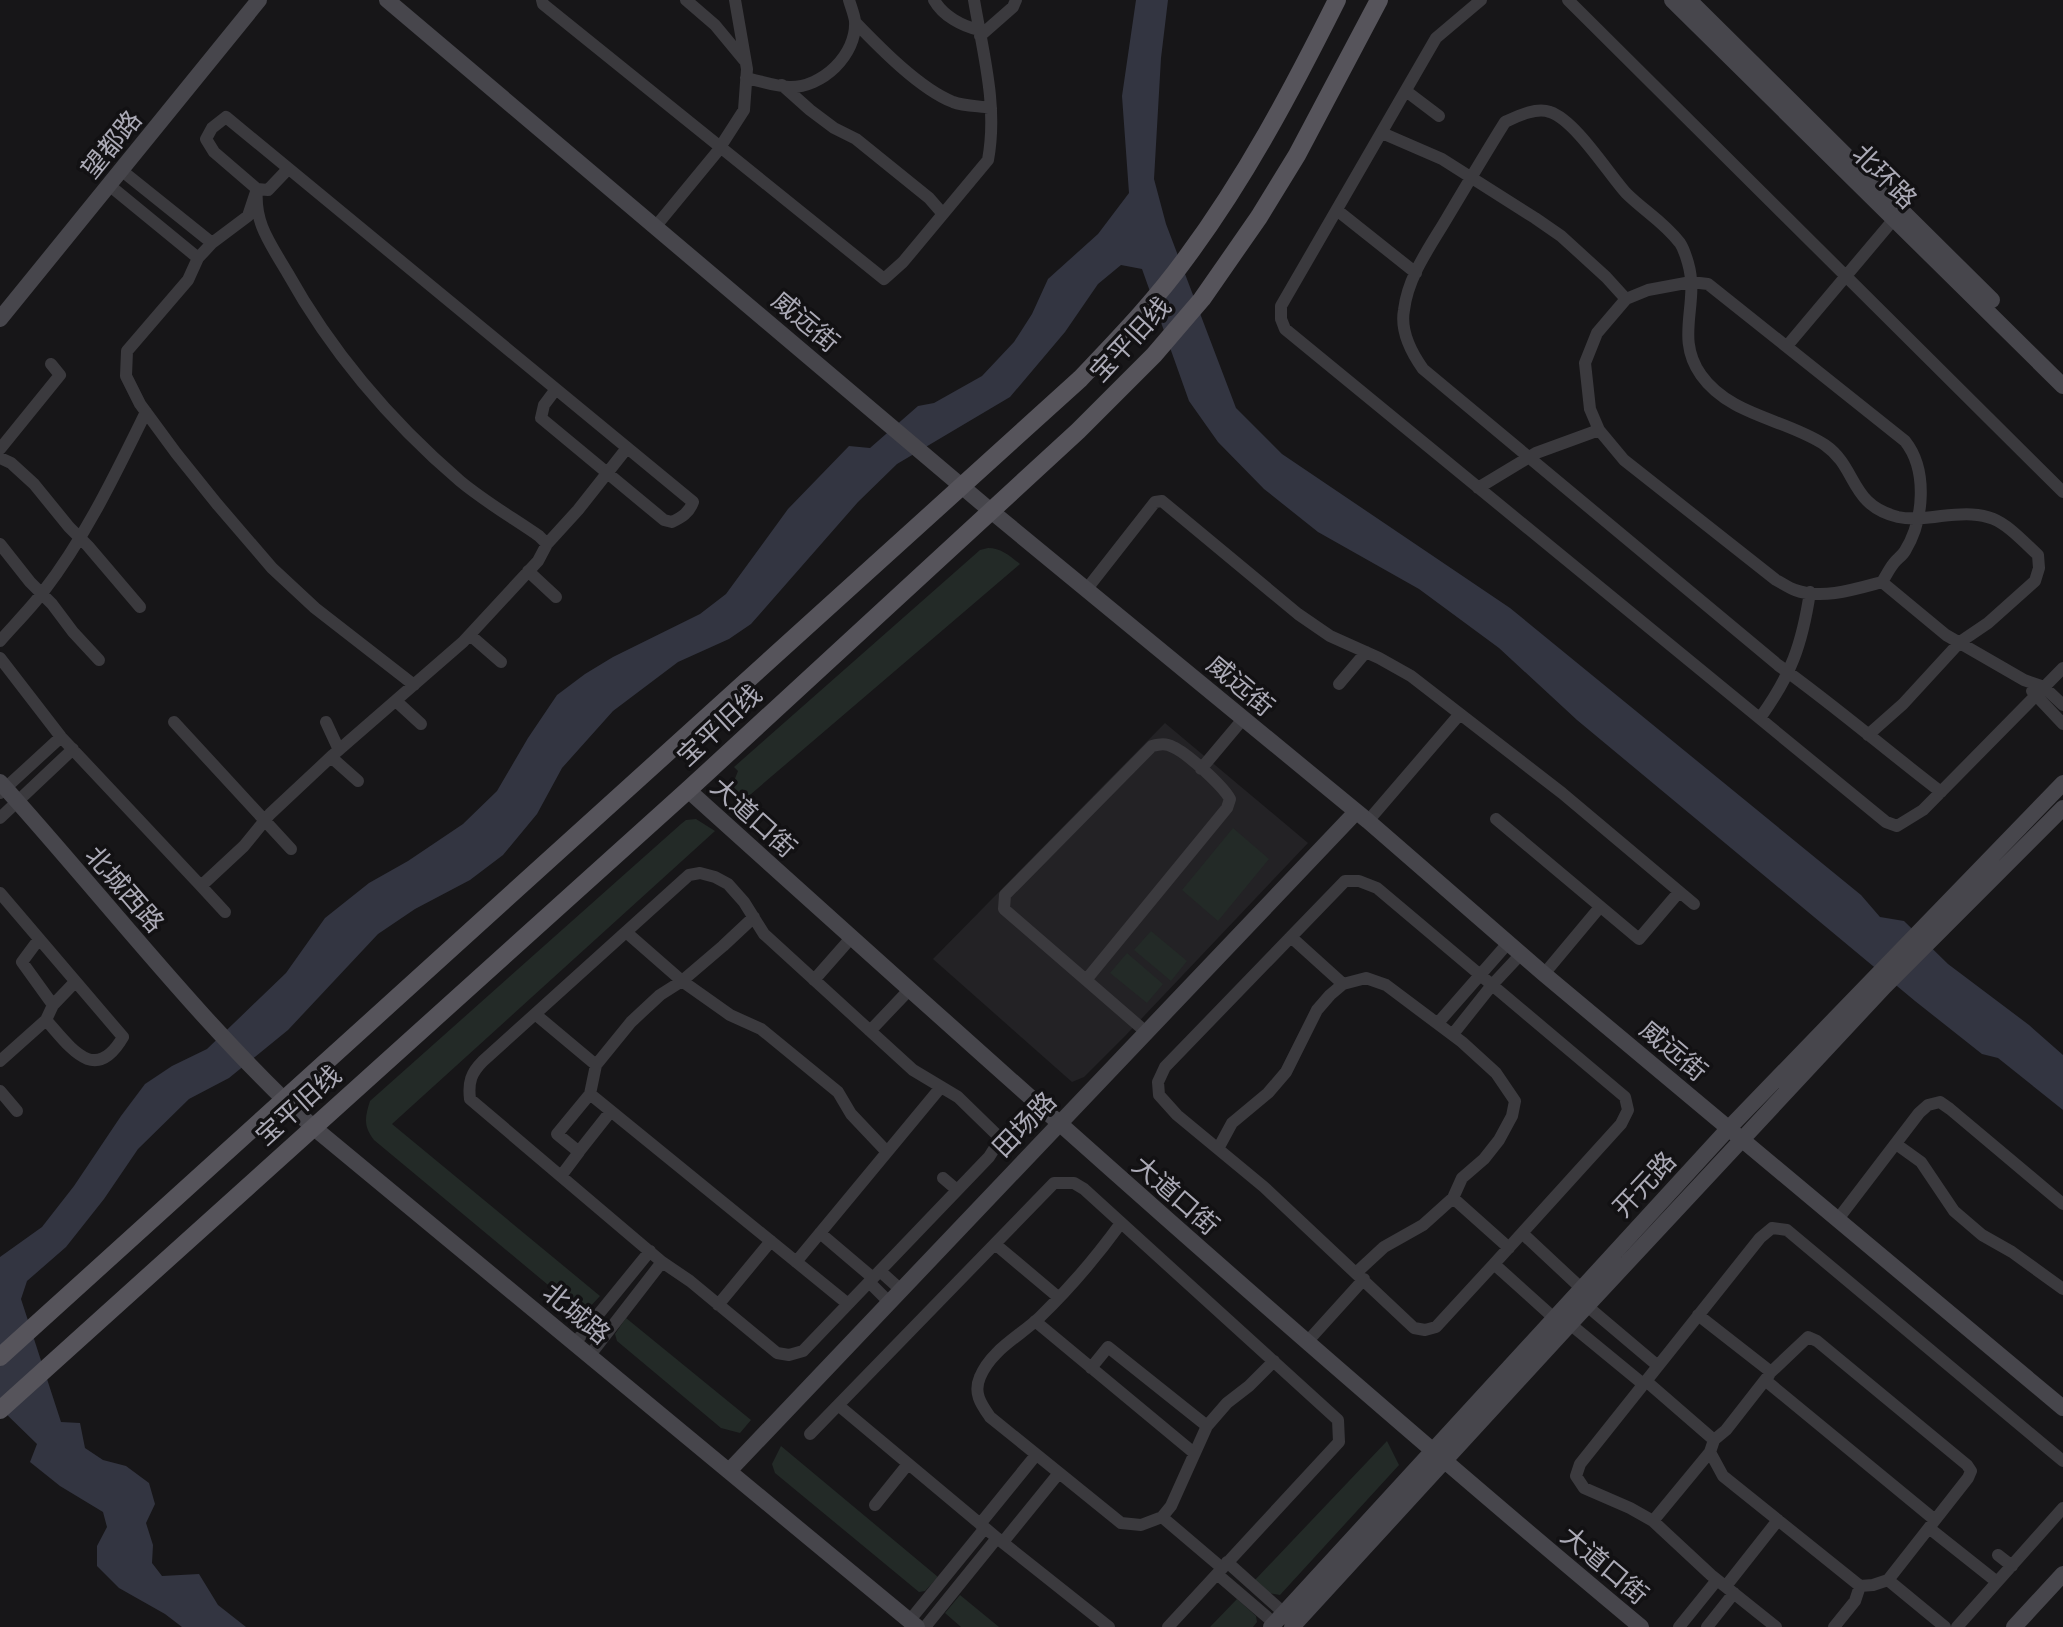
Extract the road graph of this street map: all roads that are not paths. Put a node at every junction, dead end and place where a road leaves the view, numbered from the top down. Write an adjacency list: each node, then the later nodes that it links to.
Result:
1 (259, 0): 27 (street, 望都路)
2 (387, 0): 34 (street, 威远街)
3 (541, 0): 25 (street)
4 (686, 0): 18 (street)
5 (735, 0): 18 (street)
6 (849, 0): 16 (street)
7 (934, 0): 17 (street)
8 (974, 0): 17 (street)
9 (1016, 0): 17 (street)
10 (1337, 0): 54 (main road, 宝平旧线)
11 (1379, 0): 57 (main road, 宝平旧线)
12 (1481, 0): 21 (street)
13 (1568, 0): 38 (street)
14 (1672, 0): 33 (street, 北环路)
15 (1689, 0): 44 (street, 北环路)
16 (855, 22): 20 (street); 22 (street)
17 (980, 33): 22 (street)
18 (746, 63): 19 (street)
19 (747, 78): 20 (street); 25 (street)
20 (782, 85): 32 (street)
21 (1406, 91): 23 (street); 24 (street)
22 (991, 108): 32 (street)
23 (1439, 116)
24 (1382, 133): 28 (street); 31 (street)
25 (720, 147): 32 (street); 34 (street)
26 (288, 169): 30 (street); 30 (street); 46 (street)
27 (121, 170): 29 (street, 望都路); 35 (street)
28 (1472, 176): 37 (street); 39 (street); 40 (street)
29 (109, 185): 36 (street); 41 (street, 望都路)
30 (257, 189): 35 (street); 61 (street)
31 (1338, 211): 37 (street); 55 (street)
32 (943, 214)
33 (1894, 219): 38 (street); 45 (street, 北环路)
34 (656, 226): 54 (street, 威远街)
35 (212, 243): 36 (street)
36 (198, 258): 47 (street)
37 (1416, 273): 51 (street)
38 (1845, 276): 42 (street); 56 (street)
39 (1691, 282): 40 (street); 42 (street); 58 (street)
40 (1626, 299): 48 (street)
41 (0, 319)
42 (1787, 346): 58 (street)
43 (51, 364): 50 (street)
44 (2063, 371)
45 (2063, 386)
46 (556, 389): 49 (street); 53 (street)
47 (146, 412): 59 (street); 79 (street)
48 (1599, 430): 51 (street); 65 (street)
49 (626, 447): 53 (street); 53 (street)
50 (0, 449)
51 (1529, 457): 55 (street); 77 (street)
52 (0, 458): 59 (street)
53 (607, 473): 61 (street)
54 (962, 486): 57 (street, 威远街); 144 (main road, 宝平旧线)
55 (1478, 488): 84 (street)
56 (2063, 492)
57 (990, 511): 64 (street, 威远街); 98 (main road, 宝平旧线)
58 (1917, 519): 63 (street); 71 (street)
59 (78, 538): 66 (street); 68 (street)
60 (0, 544): 66 (street)
61 (547, 544): 62 (street)
62 (528, 571): 67 (street); 69 (street)
63 (1882, 582): 65 (street); 71 (street)
64 (1086, 590): 72 (street); 85 (street, 威远街)
65 (1810, 592): 77 (street)
66 (41, 594): 70 (street); 74 (street)
67 (556, 597)
68 (140, 607)
69 (470, 635): 75 (street); 79 (street)
70 (0, 641)
71 (1960, 642): 80 (street); 90 (street)
72 (1366, 652): 78 (street); 83 (street)
73 (0, 658): 91 (street)
74 (99, 660)
75 (501, 662)
76 (2063, 668): 80 (street)
77 (1788, 672): 84 (street); 90 (street)
78 (1339, 684)
79 (414, 685): 81 (street)
80 (2039, 691): 82 (street); 89 (street); 99 (street)
81 (396, 701): 88 (street); 93 (street)
82 (2063, 705)
83 (1459, 715): 102 (street); 108 (street)
84 (1760, 718): 99 (street)
85 (1243, 719): 94 (street); 102 (street, 威远街)
86 (174, 722): 105 (street)
87 (326, 722): 93 (street)
88 (421, 724)
89 (2063, 724)
90 (1868, 735): 99 (street)
91 (61, 737): 92 (street); 97 (street)
92 (73, 749): 100 (street); 107 (street)
93 (335, 754): 95 (street); 105 (street)
94 (1201, 769): 124 (street); 124 (street)
95 (358, 781)
96 (2063, 783): 114 (street, 开元路)
97 (2, 788): 100 (street, 北城西路)
98 (688, 790): 117 (street, 大道口街); 148 (main road, 宝平旧线)
99 (1941, 792)
100 (17, 802): 103 (street); 135 (street, 北城西路)
101 (2063, 808): 114 (street, 开元路)
102 (1362, 816): 119 (street, 威远街); 137 (street, 田场路)
103 (0, 818)
104 (1496, 818): 111 (street)
105 (264, 822): 106 (street); 107 (street)
106 (291, 849)
107 (201, 886): 112 (street)
108 (1679, 892): 110 (street); 111 (street)
109 (0, 893): 118 (street)
110 (1694, 904)
111 (1600, 907): 122 (street)
112 (225, 912)
113 (754, 917): 115 (street); 123 (street); 125 (street)
114 (1929, 931): 126 (street, 开元路)
115 (626, 932): 125 (street); 132 (street)
116 (1291, 937): 121 (street); 128 (street); 152 (street)
117 (851, 938): 123 (street); 130 (street, 大道口街)
118 (39, 939): 127 (street); 131 (street)
119 (1508, 942): 120 (street, 威远街); 121 (street)
120 (1521, 954): 122 (street, 威远街); 129 (street)
121 (1480, 974): 129 (street); 134 (street)
122 (1545, 974): 149 (street, 威远街)
123 (814, 980): 136 (street)
124 (1086, 980): 137 (street)
125 (682, 981): 140 (street); 153 (street)
126 (1879, 981): 149 (street, 开元路); 150 (street, 开元路)
127 (75, 982): 131 (street); 133 (street)
128 (1343, 984): 134 (street); 152 (street)
129 (1492, 985): 138 (street); 163 (street)
130 (909, 990): 136 (street); 147 (street, 大道口街)
131 (53, 1005): 133 (street)
132 (535, 1014): 140 (street); 155 (street)
133 (46, 1020): 139 (street)
134 (1438, 1023): 138 (street)
135 (215, 1027): 144 (street, 北城路)
136 (870, 1031): 141 (street)
137 (1146, 1032): 147 (street, 田场路)
138 (1453, 1034): 158 (street)
139 (0, 1061)
140 (596, 1065): 143 (street)
141 (941, 1087): 153 (street); 157 (street)
142 (0, 1091): 145 (street)
143 (590, 1094): 146 (street); 154 (street)
144 (284, 1101): 148 (street, 北城路); 187 (main road, 宝平旧线)
145 (17, 1111)
146 (611, 1111): 154 (street); 164 (street)
147 (1058, 1124): 175 (street, 田场路); 184 (street, 大道口街)
148 (313, 1127): 185 (street, 北城路); 195 (main road, 宝平旧线)
149 (1729, 1128): 150 (street, 威远街); 173 (street, 开元路)
150 (1742, 1140): 160 (street, 威远街); 179 (street, 开元路)
151 (1896, 1143): 159 (street); 160 (street); 174 (street)
152 (1219, 1147): 171 (street)
153 (887, 1152): 162 (street)
154 (577, 1154): 155 (street)
155 (561, 1176): 167 (street)
156 (943, 1178): 157 (street)
157 (957, 1190): 172 (street)
158 (1453, 1198): 166 (street); 171 (street)
159 (2063, 1203)
160 (1838, 1219): 193 (street, 威远街)
161 (1121, 1223): 165 (street); 176 (street); 188 (street)
162 (820, 1233): 169 (street); 172 (street)
163 (1522, 1233): 166 (street); 173 (street)
164 (771, 1241): 169 (street); 178 (street)
165 (995, 1244): 176 (street); 194 (street)
166 (1508, 1248): 170 (street)
167 (650, 1251): 168 (street); 185 (street)
168 (662, 1262): 178 (street); 186 (street)
169 (796, 1262): 177 (street)
170 (1494, 1264): 171 (street); 181 (street)
171 (1360, 1276): 184 (street)
172 (874, 1277): 175 (street); 177 (street)
173 (1581, 1288): 181 (street, 开元路)
174 (2063, 1289)
175 (895, 1296): 204 (street, 田场路)
176 (1058, 1297): 182 (street)
177 (848, 1304): 178 (street)
178 (718, 1305)
179 (1587, 1306): 183 (street, 开元路); 189 (street)
180 (1699, 1315): 189 (street); 191 (street); 202 (street)
181 (1553, 1318): 201 (street, 开元路)
182 (1035, 1321): 190 (street); 200 (street)
183 (1570, 1324): 192 (street); 201 (street, 开元路)
184 (1307, 1342): 201 (street, 大道口街)
185 (575, 1343): 186 (street, 北城路)
186 (590, 1355): 204 (street, 北城路)
187 (0, 1357)
188 (1274, 1361): 196 (street); 216 (street)
189 (1658, 1366): 192 (street)
190 (1091, 1368): 196 (street); 199 (street)
191 (1768, 1376): 198 (street); 211 (street); 211 (street)
192 (1645, 1383): 198 (street); 210 (street)
193 (2061, 1401)
194 (838, 1405): 197 (street); 203 (street)
195 (0, 1410)
196 (1207, 1426): 199 (street)
197 (810, 1434)
198 (1712, 1446): 209 (street); 210 (street)
199 (1194, 1453): 208 (street)
200 (1036, 1455): 205 (street); 212 (street)
201 (1437, 1457): 222 (street, 开元路); 226 (street, 大道口街)
202 (2063, 1461)
203 (908, 1464): 206 (street); 212 (street)
204 (729, 1471): 223 (street, 北城路)
205 (1059, 1473): 208 (street); 213 (street)
206 (875, 1505)
207 (2063, 1508): 215 (street)
208 (1163, 1517): 216 (street)
209 (1778, 1520): 220 (street); 221 (street)
210 (1653, 1521): 220 (street)
211 (1932, 1524): 218 (street); 219 (street)
212 (983, 1526): 213 (street); 223 (street)
213 (1000, 1540): 223 (street); 224 (street)
214 (1998, 1555): 215 (street)
215 (2012, 1566): 219 (street)
216 (1222, 1568): 222 (street); 225 (street)
217 (2063, 1574): 233 (street)
218 (1888, 1580): 221 (street); 231 (street)
219 (1997, 1583): 232 (street)
220 (1726, 1586): 227 (street); 228 (street); 229 (street)
221 (1860, 1586): 230 (street)
222 (1280, 1623)
223 (917, 1625)
224 (1109, 1627)
225 (1168, 1627)
226 (1641, 1627)
227 (1679, 1627)
228 (1707, 1627)
229 (1776, 1627)
230 (1834, 1627)
231 (1945, 1627)
232 (1958, 1627)
233 (2014, 1627)

